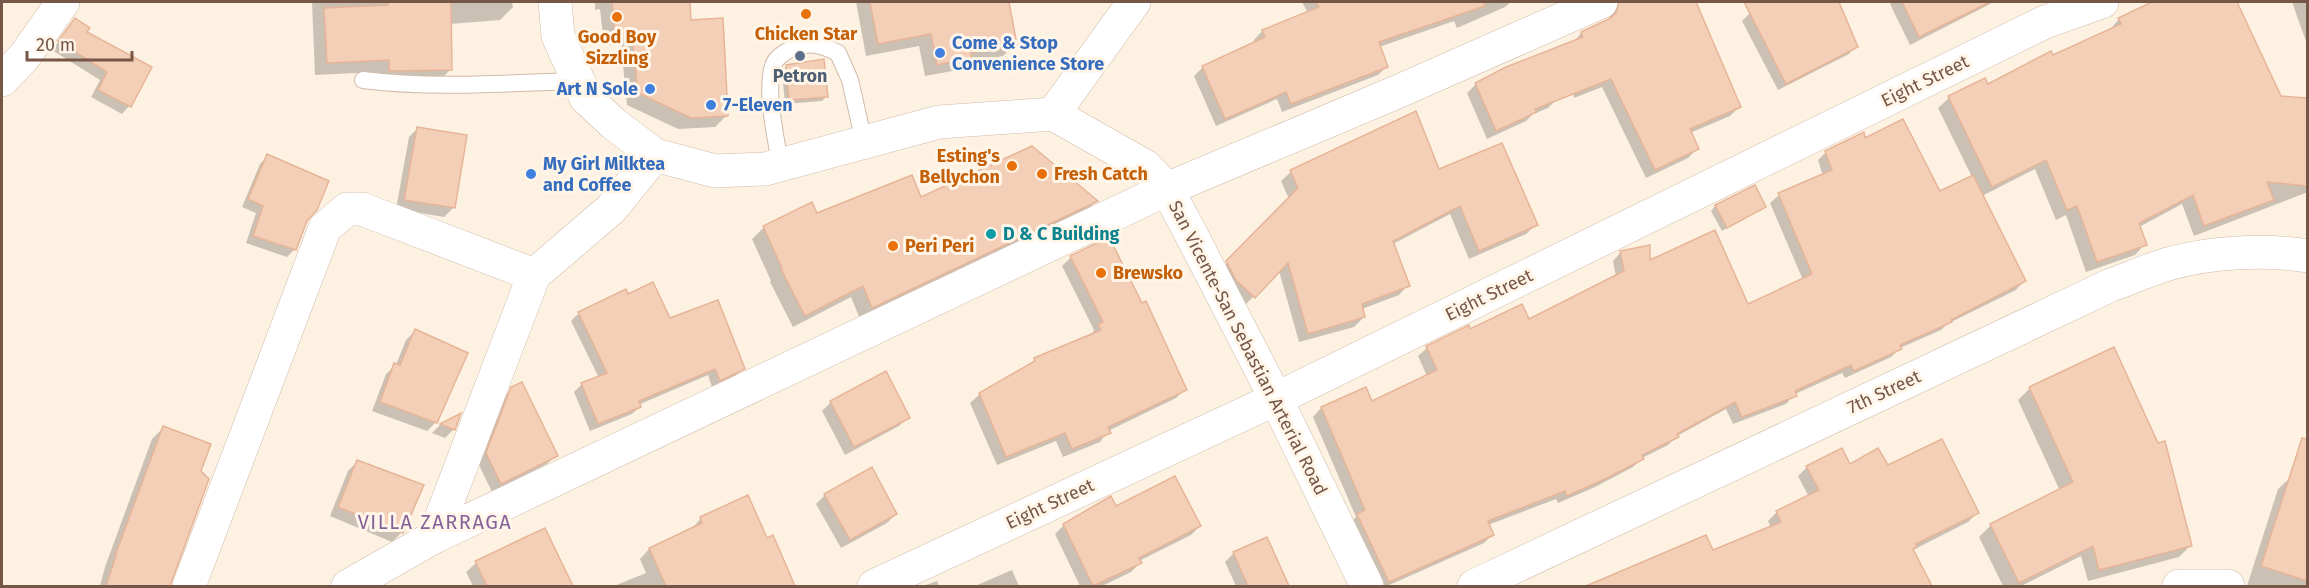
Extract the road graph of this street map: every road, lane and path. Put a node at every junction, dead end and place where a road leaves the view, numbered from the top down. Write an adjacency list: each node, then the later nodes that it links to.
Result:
1 (63, 2): 6 (street)
2 (555, 2): 8 (street)
3 (1134, 2): 9 (street)
4 (1600, 2): 13 (street)
5 (2102, 2): 16 (street, Eight Street)
6 (2, 80)
7 (363, 80): 8 (lane)
8 (579, 81): 11 (street)
9 (1053, 114): 10 (street); 13 (street, San Vicente-San Sebastian Arterial Road)
10 (864, 142): 12 (street); 12 (lane)
11 (655, 155): 12 (street); 15 (street)
12 (780, 164)
13 (1167, 189): 16 (street, San Vicente-San Sebastian Arterial Road); 17 (street)
14 (2307, 256): 22 (street, 7th Street)
15 (534, 275): 17 (street); 18 (street)
16 (1276, 399): 20 (street, Eight Street); 21 (street, San Vicente-San Sebastian Arterial Road)
17 (434, 537): 19 (street)
18 (189, 586)
19 (348, 586)
20 (874, 586)
21 (1367, 586)
22 (1474, 586)
23 (2179, 586): 24 (street)
24 (2228, 586)

